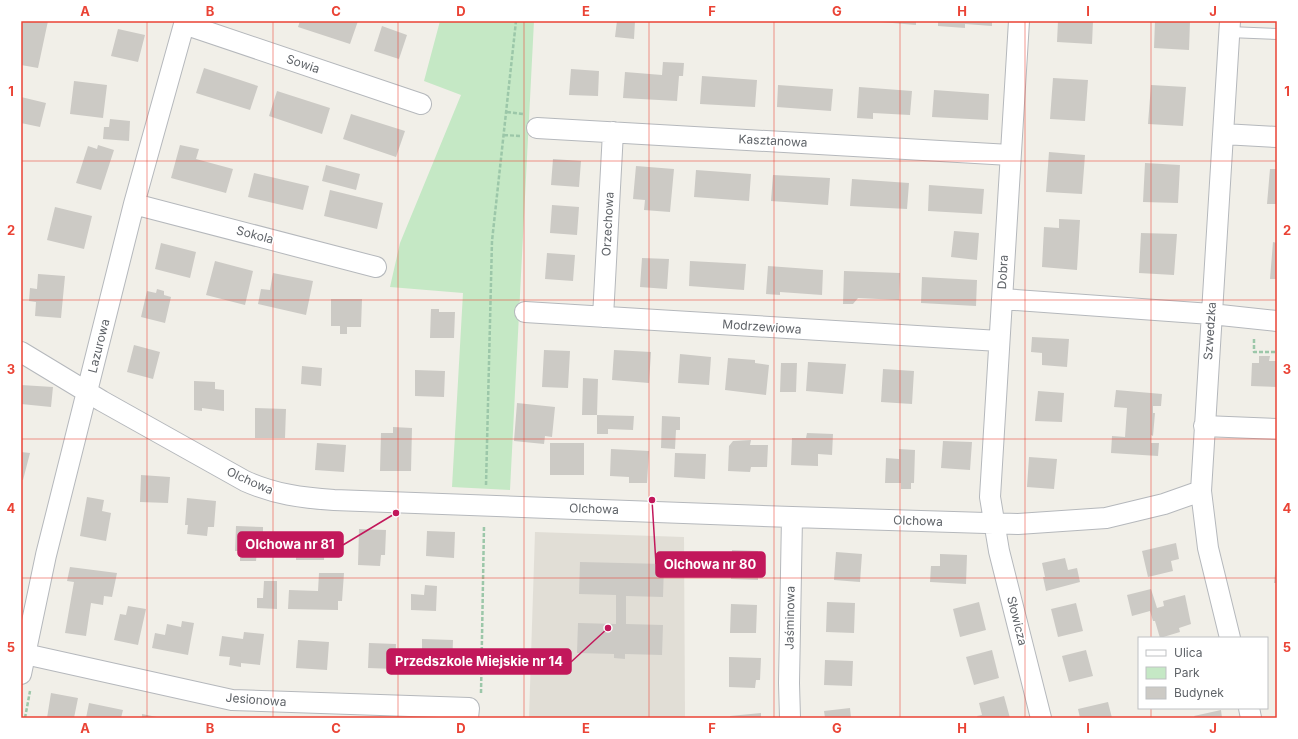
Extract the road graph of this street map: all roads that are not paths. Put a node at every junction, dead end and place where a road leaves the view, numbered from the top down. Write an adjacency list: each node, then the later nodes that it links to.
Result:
1 (1019, 21): 10 (street, Dobra)
2 (185, 22): 5 (street, Sowia); 11 (street, Lazurowa)
3 (1230, 26): 4 (lane); 8 (street, Szwedzka)
4 (1277, 34)
5 (422, 104)
6 (537, 128): 7 (street, Kasztanowa)
7 (613, 132): 10 (street, Kasztanowa); 16 (street, Orzechowa)
8 (1223, 134): 9 (street); 15 (street, Szwedzka)
9 (1277, 137)
10 (1010, 155): 13 (street, Dobra)
11 (134, 204): 12 (street, Sokola); 20 (street, Lazurowa)
12 (376, 266)
13 (1002, 299): 15 (street); 18 (street, Dobra)
14 (525, 312): 16 (street, Modrzewiowa)
15 (1211, 314): 17 (street); 21 (street, Szwedzka)
16 (603, 317): 18 (street, Modrzewiowa)
17 (1277, 321)
18 (999, 341): 25 (street, Dobra)
19 (21, 352): 20 (street, Olchowa)
20 (88, 392): 24 (street, Olchowa); 27 (street, Lazurowa)
21 (1204, 426): 22 (street); 23 (street, Szwedzka)
22 (1277, 429)
23 (1201, 491): 25 (street, Olchowa); 26 (street, Szwedzka)
24 (792, 517): 25 (street, Olchowa); 30 (street, Jaśminowa)
25 (994, 523): 31 (street, Słowicza)
26 (1230, 637)
27 (25, 654): 28 (street, Lazurowa); 29 (street, Jesionowa)
28 (21, 674)
29 (473, 707)
30 (790, 718)
31 (1041, 718)

